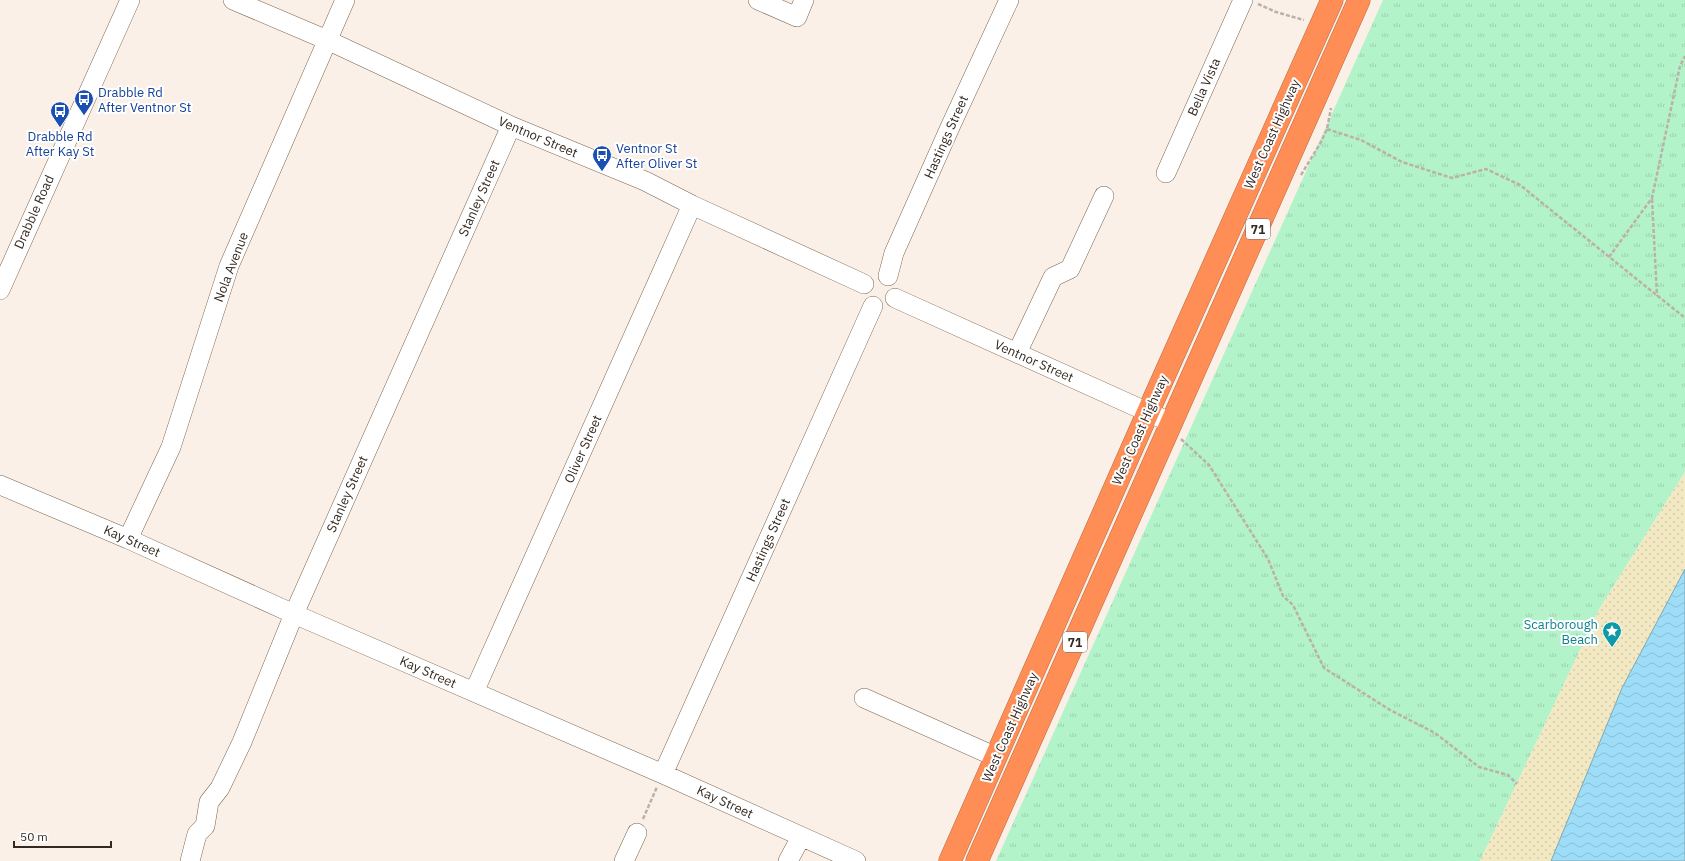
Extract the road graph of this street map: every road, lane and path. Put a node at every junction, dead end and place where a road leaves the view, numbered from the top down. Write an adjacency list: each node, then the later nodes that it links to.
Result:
1 (234, 0): 11 (street, Ventnor Street)
2 (345, 0): 11 (street, Nola Avenue)
3 (758, 0): 4 (street)
4 (804, 0)
5 (1009, 0): 22 (street, Hastings Street)
6 (1332, 0): 15 (highway, West Coast Highway / 71)
7 (1359, 0): 13 (highway, West Coast Highway / 71)
8 (128, 1): 24 (street, Drabble Road)
9 (1248, 2): 10 (path); 17 (street, Bella Vista)
10 (1306, 21)
11 (327, 40): 14 (street, Ventnor Street); 33 (street, Nola Avenue)
12 (1685, 56): 19 (path)
13 (1309, 113): 15 (highway); 31 (highway, West Coast Highway / 71)
14 (511, 126): 20 (street, Ventnor Street); 34 (street, Stanley Street)
15 (1275, 128): 30 (highway, West Coast Highway / 71)
16 (1327, 129): 21 (path)
17 (1166, 174)
18 (1104, 196): 29 (street)
19 (1652, 198): 21 (path); 25 (path)
20 (692, 205): 23 (street, Ventnor Street); 35 (street, Oliver Street)
21 (1609, 257): 25 (path)
22 (888, 276): 23 (street); 26 (street)
23 (864, 284): 27 (street)
24 (0, 290)
25 (1657, 296): 28 (path)
26 (895, 298): 27 (street); 29 (street, Ventnor Street)
27 (873, 306): 38 (street, Hastings Street)
28 (1685, 318)
29 (1017, 353): 30 (street, Ventnor Street)
30 (1148, 412): 31 (street, Ventnor Street); 37 (highway, West Coast Highway / 71)
31 (1177, 431): 39 (path); 43 (highway, West Coast Highway / 71)
32 (0, 485): 33 (street, Kay Street)
33 (128, 539): 34 (street, Kay Street)
34 (294, 614): 35 (street, Kay Street); 44 (street, Stanley Street)
35 (474, 692): 38 (street, Kay Street)
36 (864, 698): 37 (street)
37 (996, 757): 40 (highway, West Coast Highway / 71)
38 (663, 774): 41 (path); 42 (street, Kay Street)
39 (1517, 784)
40 (966, 826): 43 (highway); 48 (highway, West Coast Highway / 71)
41 (637, 832): 45 (street)
42 (801, 837): 46 (street); 47 (street, Kay Street)
43 (988, 838): 49 (highway, West Coast Highway / 71)
44 (190, 861)
45 (624, 861)
46 (788, 861)
47 (856, 861)
48 (950, 861)
49 (978, 861)

